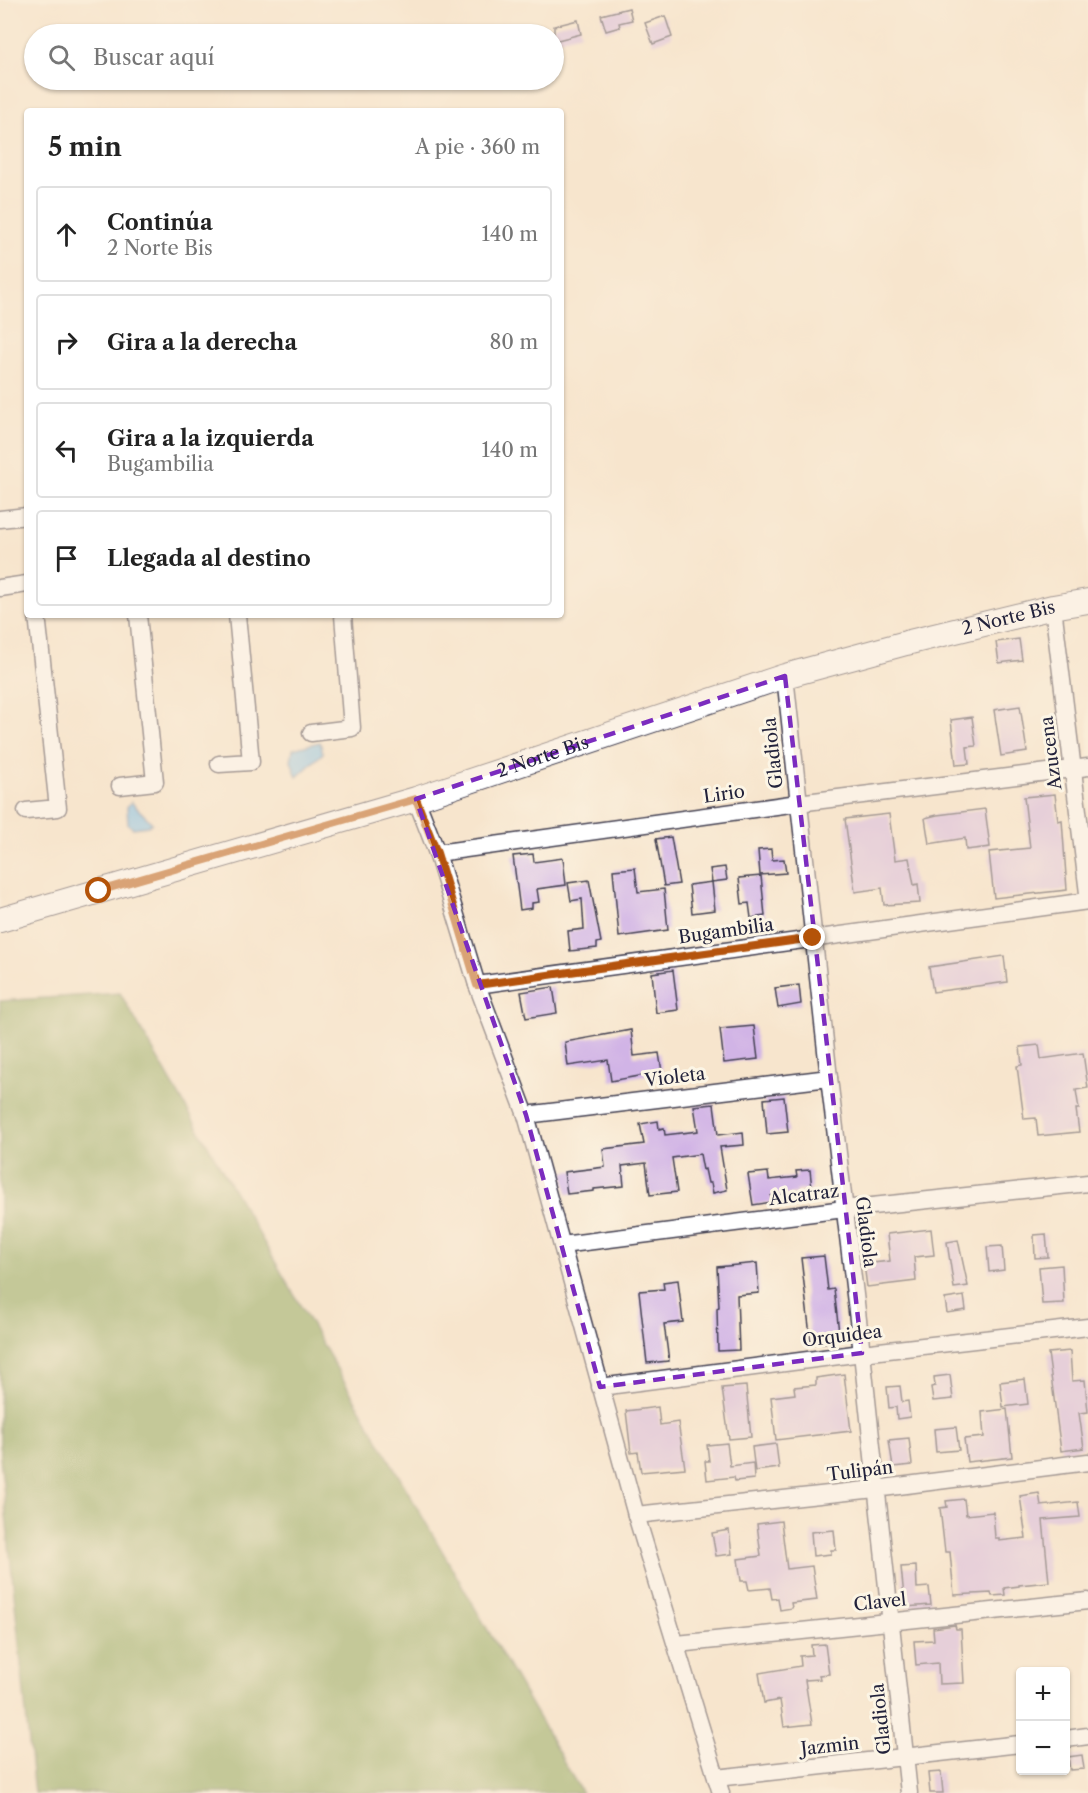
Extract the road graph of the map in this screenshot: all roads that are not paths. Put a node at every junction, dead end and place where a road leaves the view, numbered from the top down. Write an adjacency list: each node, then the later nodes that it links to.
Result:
1 (24, 516): 2 (street)
2 (0, 519)
3 (24, 584): 4 (street)
4 (0, 588)
5 (1088, 601): 6 (street, 2 Norte Bis)
6 (1053, 607): 11 (street, 2 Norte Bis); 14 (street, Azucena)
7 (37, 618): 18 (street)
8 (138, 618): 15 (street)
9 (237, 618): 13 (street)
10 (343, 618): 12 (street)
11 (785, 676): 16 (street, 2 Norte Bis); 17 (street, Gladiola)
12 (311, 733)
13 (219, 764)
14 (1080, 768): 17 (street, Lirio); 20 (street, Azucena)
15 (120, 786)
16 (416, 799): 19 (street); 22 (street, 2 Norte Bis)
17 (798, 803): 19 (street, Lirio); 23 (street, Gladiola)
18 (26, 811)
19 (437, 853): 24 (street)
20 (1088, 893)
21 (1088, 901): 23 (street, Bugambilia)
22 (0, 920)
23 (813, 938): 24 (street, Bugambilia); 25 (street, Gladiola)
24 (477, 985): 26 (street)
25 (829, 1078): 26 (street, Violeta); 28 (street, Gladiola)
26 (526, 1115): 29 (street)
27 (1088, 1183): 28 (street, Alcatraz)
28 (844, 1209): 29 (street, Alcatraz); 31 (street, Gladiola)
29 (561, 1245): 32 (street)
30 (1088, 1327): 31 (street, Orquidea)
31 (862, 1353): 32 (street, Orquidea); 34 (street, Gladiola)
32 (600, 1387): 35 (street)
33 (1088, 1462): 34 (street, Tulipán)
34 (875, 1489): 35 (street, Tulipán); 37 (street, Gladiola)
35 (636, 1515): 38 (street)
36 (1088, 1601): 37 (street, Clavel)
37 (891, 1621): 38 (street, Clavel); 42 (street, Gladiola)
38 (677, 1644): 43 (street)
39 (1088, 1736): 40 (street)
40 (1070, 1738)
41 (1016, 1744): 42 (street, Jazmin)
42 (904, 1758): 43 (street, Jazmin); 44 (street, Gladiola)
43 (718, 1786)
44 (909, 1793)

